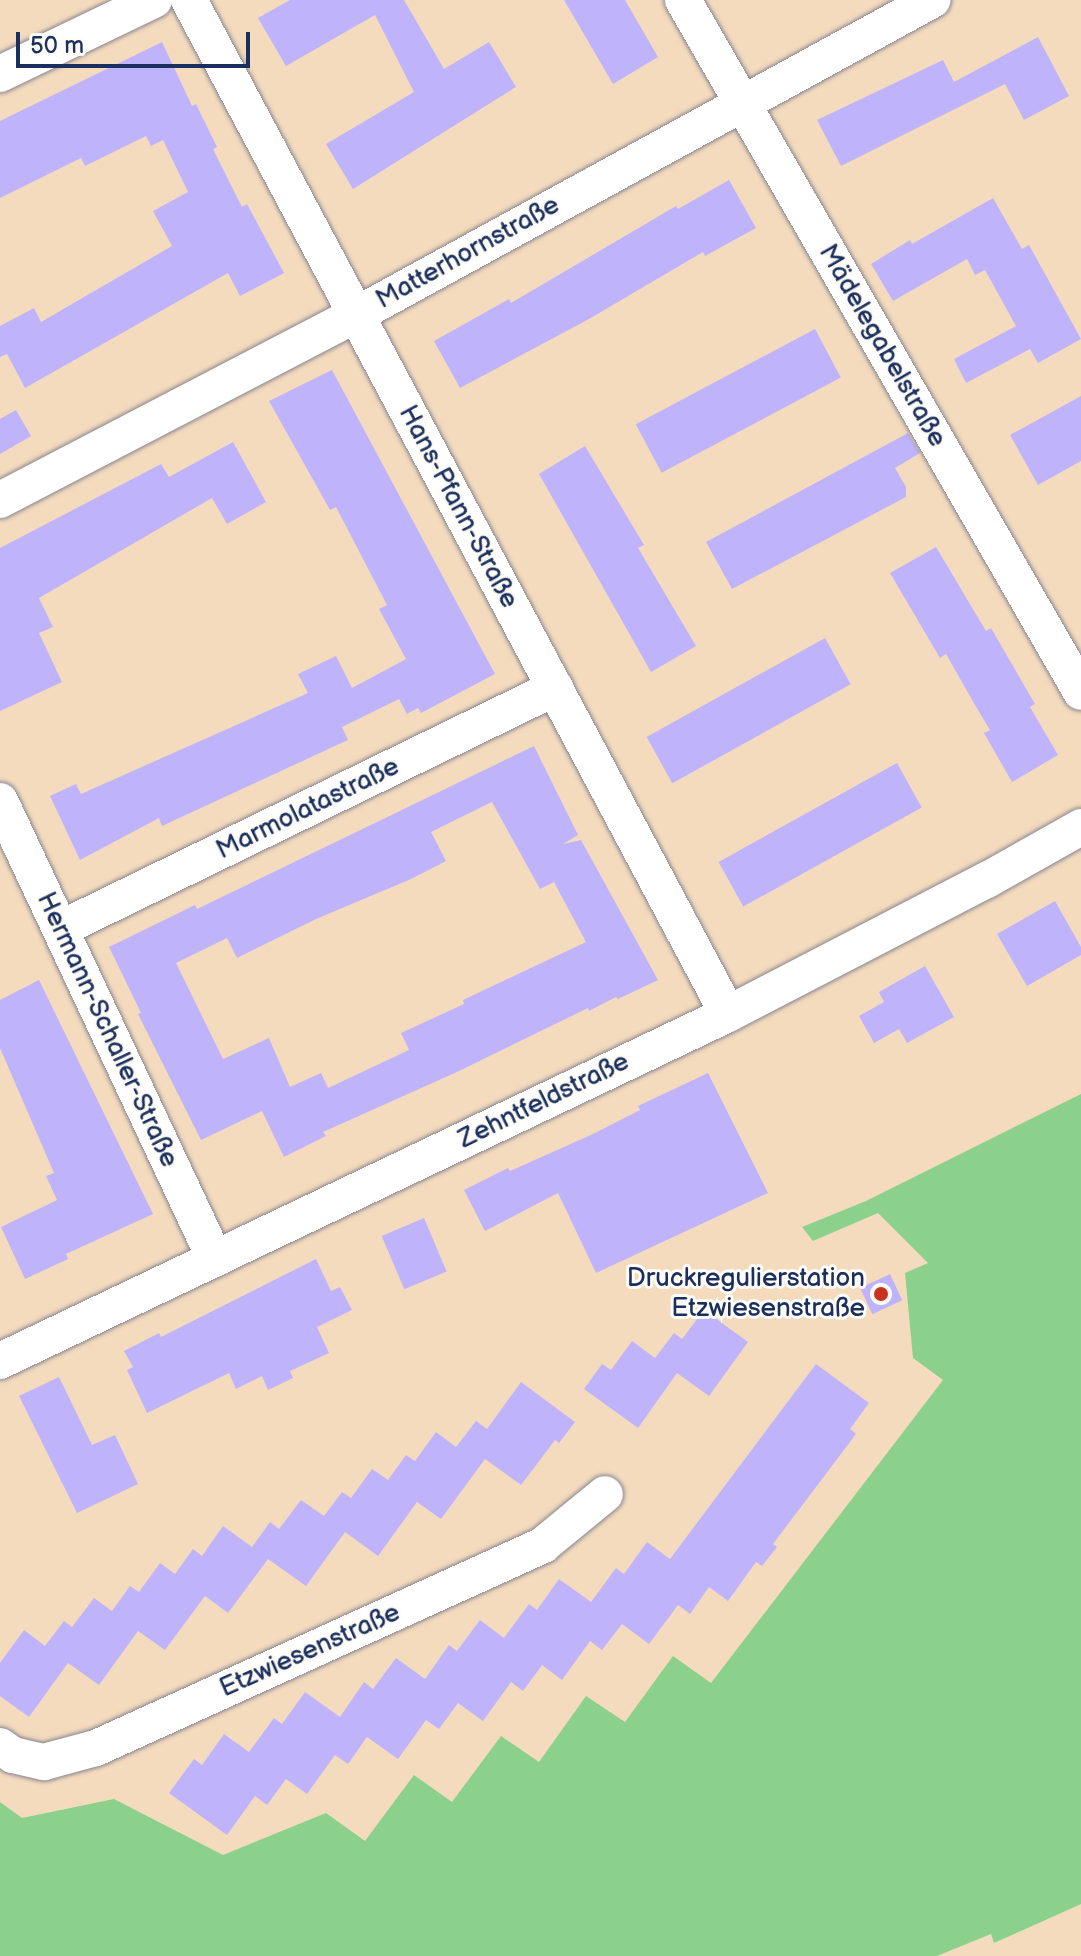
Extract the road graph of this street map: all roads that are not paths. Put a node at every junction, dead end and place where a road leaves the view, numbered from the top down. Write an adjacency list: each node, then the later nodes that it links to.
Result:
1 (154, 0): 5 (street)
2 (189, 0): 7 (street, Hans-Pfann-Straße)
3 (683, 0): 6 (street, Mädelegabelstraße)
4 (932, 0): 6 (street, Matterhornstraße)
5 (0, 74)
6 (742, 102): 7 (street, Matterhornstraße); 10 (street, Mädelegabelstraße)
7 (356, 315): 8 (street, Matterhornstraße); 9 (street, Hans-Pfann-Straße)
8 (0, 500)
9 (555, 688): 13 (street, Marmolatastraße); 14 (street, Hans-Pfann-Straße)
10 (1081, 692)
11 (0, 801): 13 (street, Hermann-Schaller-Straße)
12 (1081, 827): 14 (street, Zehntfeldstraße)
13 (60, 929): 15 (street, Hermann-Schaller-Straße)
14 (728, 1014): 15 (street, Zehntfeldstraße)
15 (215, 1259): 16 (street, Zehntfeldstraße)
16 (0, 1361)
17 (605, 1494): 18 (street, Etzwiesenstraße)
18 (0, 1746)

